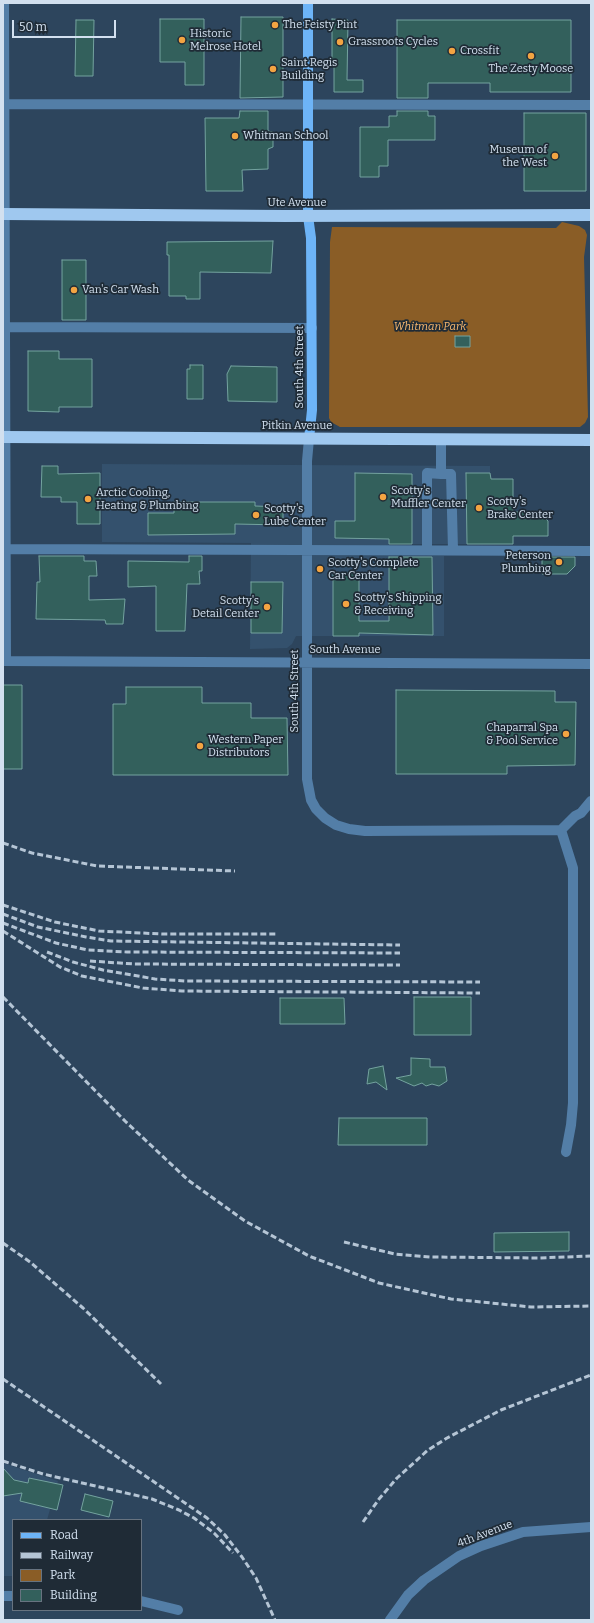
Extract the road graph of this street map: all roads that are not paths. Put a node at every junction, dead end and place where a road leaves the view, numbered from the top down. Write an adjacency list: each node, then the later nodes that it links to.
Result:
1 (4, 3): 3 (street)
2 (308, 3): 4 (main road, South 4th Street)
3 (3, 104): 4 (street); 6 (street)
4 (308, 104): 5 (street); 8 (main road, South 4th Street)
5 (591, 105)
6 (4, 214): 8 (highway, Ute Avenue); 9 (street)
7 (591, 215): 8 (highway, Ute Avenue)
8 (308, 216): 10 (main road, South 4th Street)
9 (4, 327): 10 (street); 11 (street)
10 (312, 328): 12 (main road, South 4th Street)
11 (4, 437): 12 (highway, Pitkin Avenue); 16 (street)
12 (309, 439): 13 (highway, Pitkin Avenue); 18 (street, South 4th Street)
13 (441, 439): 14 (highway, Pitkin Avenue); 15 (street)
14 (591, 440)
15 (441, 474): 17 (street); 19 (street)
16 (5, 549): 18 (street); 21 (street)
17 (427, 549): 18 (street); 19 (street)
18 (307, 550): 22 (street, South 4th Street)
19 (453, 550): 20 (street)
20 (591, 551)
21 (4, 661): 22 (street, South Avenue)
22 (307, 662): 23 (street, South Avenue); 25 (street, South 4th Street)
23 (591, 664)
24 (591, 801): 25 (street)
25 (561, 830): 26 (street)
26 (566, 1152)
27 (591, 1527): 30 (street, 4th Avenue)
28 (142, 1601): 29 (street)
29 (178, 1610)
30 (390, 1620)

